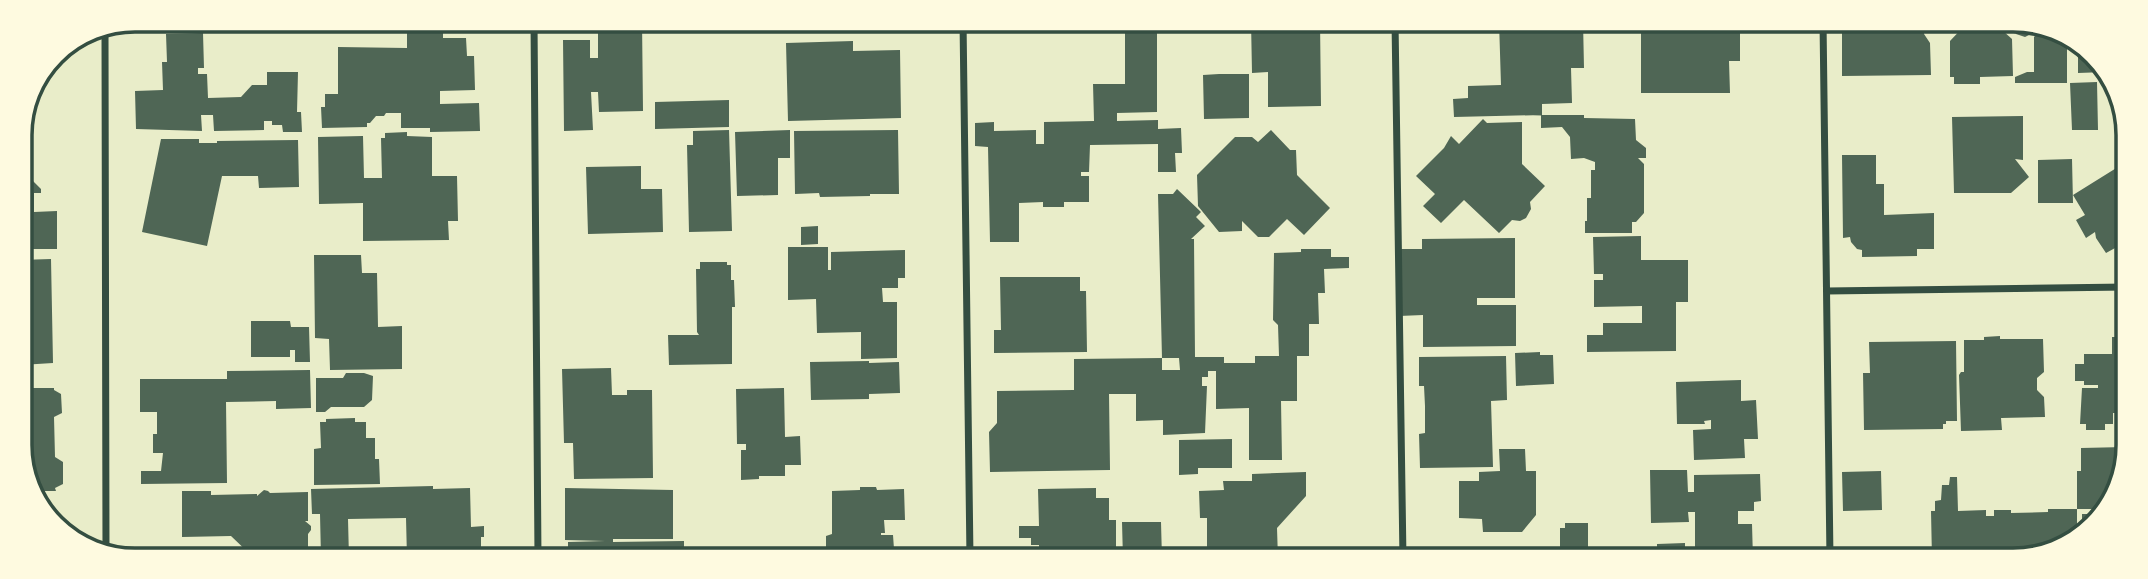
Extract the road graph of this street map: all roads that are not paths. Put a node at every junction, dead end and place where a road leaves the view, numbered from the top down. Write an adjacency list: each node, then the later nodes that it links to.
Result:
1 (534, 31): 11 (street)
2 (962, 31): 12 (street)
3 (1395, 31): 9 (street)
4 (1823, 31): 7 (street)
5 (104, 36): 8 (street)
6 (2116, 286): 7 (street)
7 (1827, 291): 10 (street)
8 (106, 543)
9 (1403, 547)
10 (1830, 547)
11 (538, 548)
12 (970, 548)

